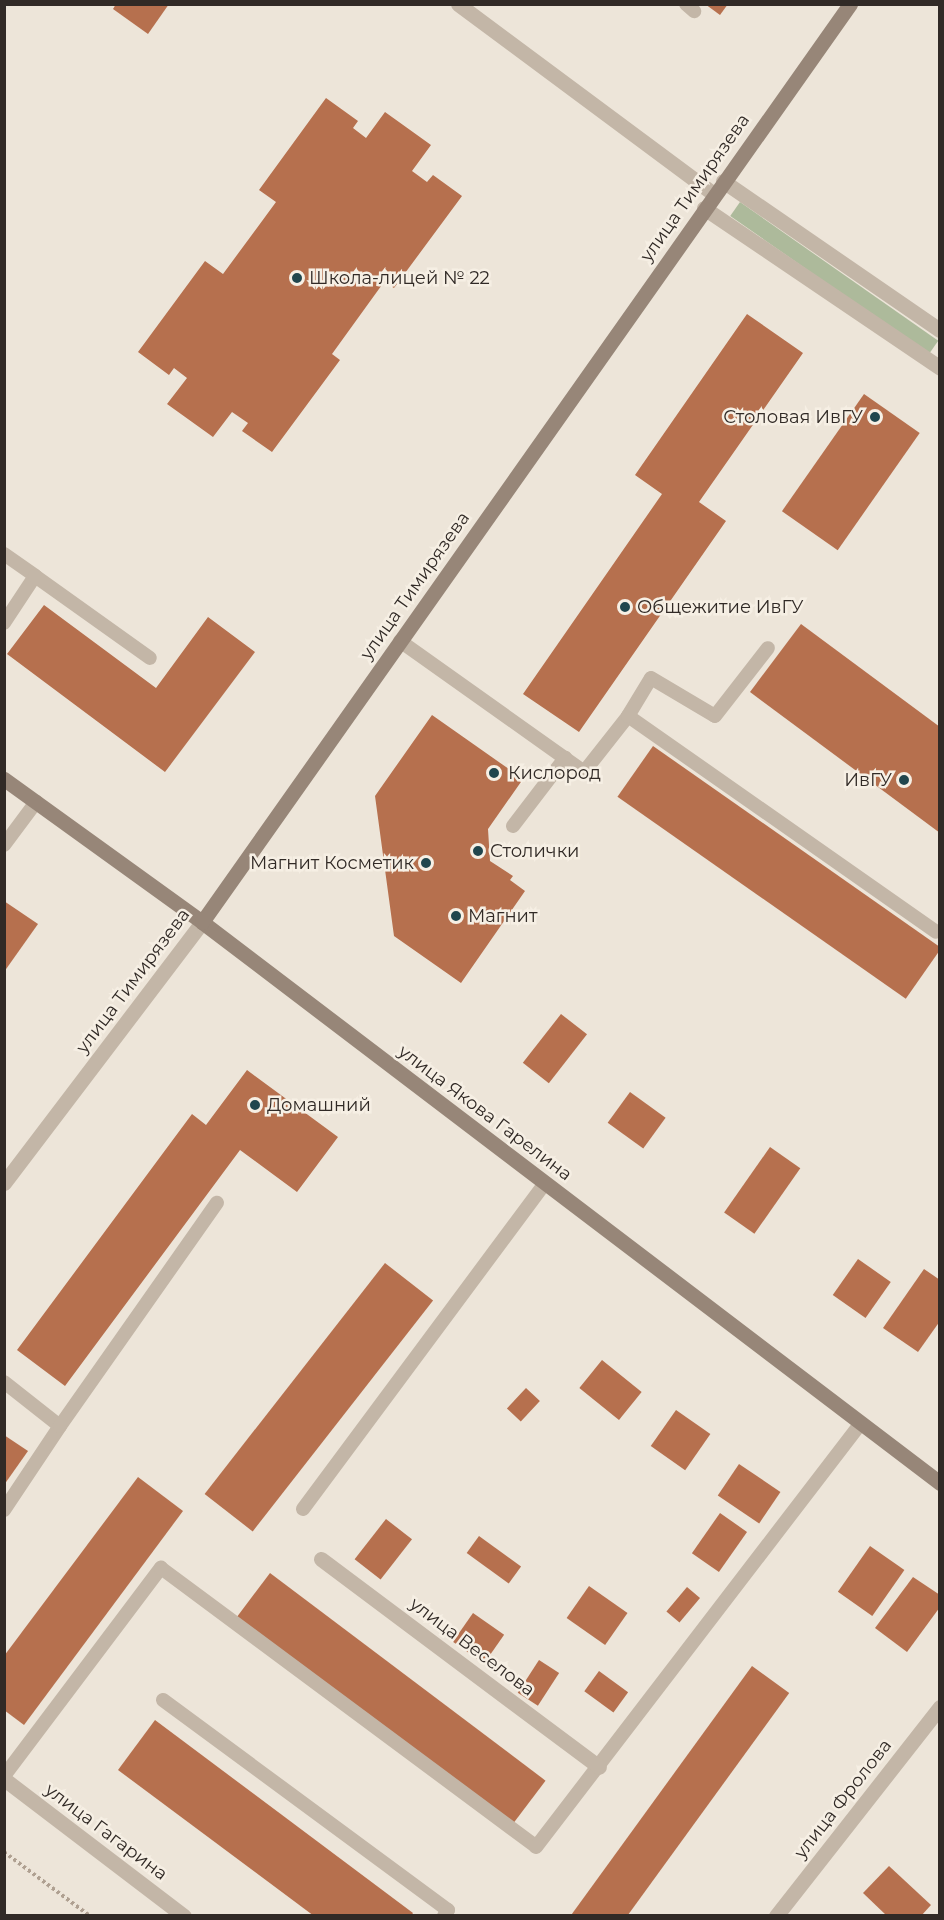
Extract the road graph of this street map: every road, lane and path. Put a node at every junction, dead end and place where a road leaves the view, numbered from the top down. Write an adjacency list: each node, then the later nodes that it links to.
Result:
1 (458, 4): 3 (street)
2 (850, 4): 3 (main road, улица Тимирязева)
3 (719, 187): 4 (main road, улица Тимирязева); 5 (street)
4 (704, 208): 6 (street); 10 (main road, улица Тимирязева)
5 (939, 330)
6 (939, 368)
7 (4, 554): 8 (lane)
8 (35, 576): 9 (lane); 12 (lane)
9 (4, 623)
10 (400, 641): 14 (lane); 19 (main road, улица Тимирязева)
11 (768, 648): 13 (lane)
12 (150, 658)
13 (628, 716): 14 (lane); 20 (lane)
14 (565, 758): 17 (lane)
15 (4, 779): 16 (main road, улица Якова Гарелина)
16 (36, 802): 18 (lane); 19 (main road, улица Якова Гарелина)
17 (513, 826)
18 (4, 845)
19 (202, 922): 21 (main road, улица Якова Гарелина); 22 (street, улица Тимирязева)
20 (936, 932)
21 (544, 1183): 25 (main road, улица Якова Гарелина); 28 (lane)
22 (4, 1184)
23 (217, 1203): 26 (lane)
24 (4, 1382): 26 (lane)
25 (861, 1423): 27 (main road, улица Якова Гарелина); 33 (lane)
26 (60, 1426): 29 (lane)
27 (939, 1483)
28 (303, 1509)
29 (4, 1510)
30 (321, 1558): 33 (street, улица Веселова)
31 (163, 1700): 39 (lane)
32 (939, 1707): 36 (street, улица Фролова)
33 (599, 1767): 34 (lane)
34 (4, 1777): 38 (street, улица Гагарина)
35 (4, 1852): 37 (path)
36 (782, 1913)
37 (90, 1916)
38 (184, 1916)
39 (444, 1916)

